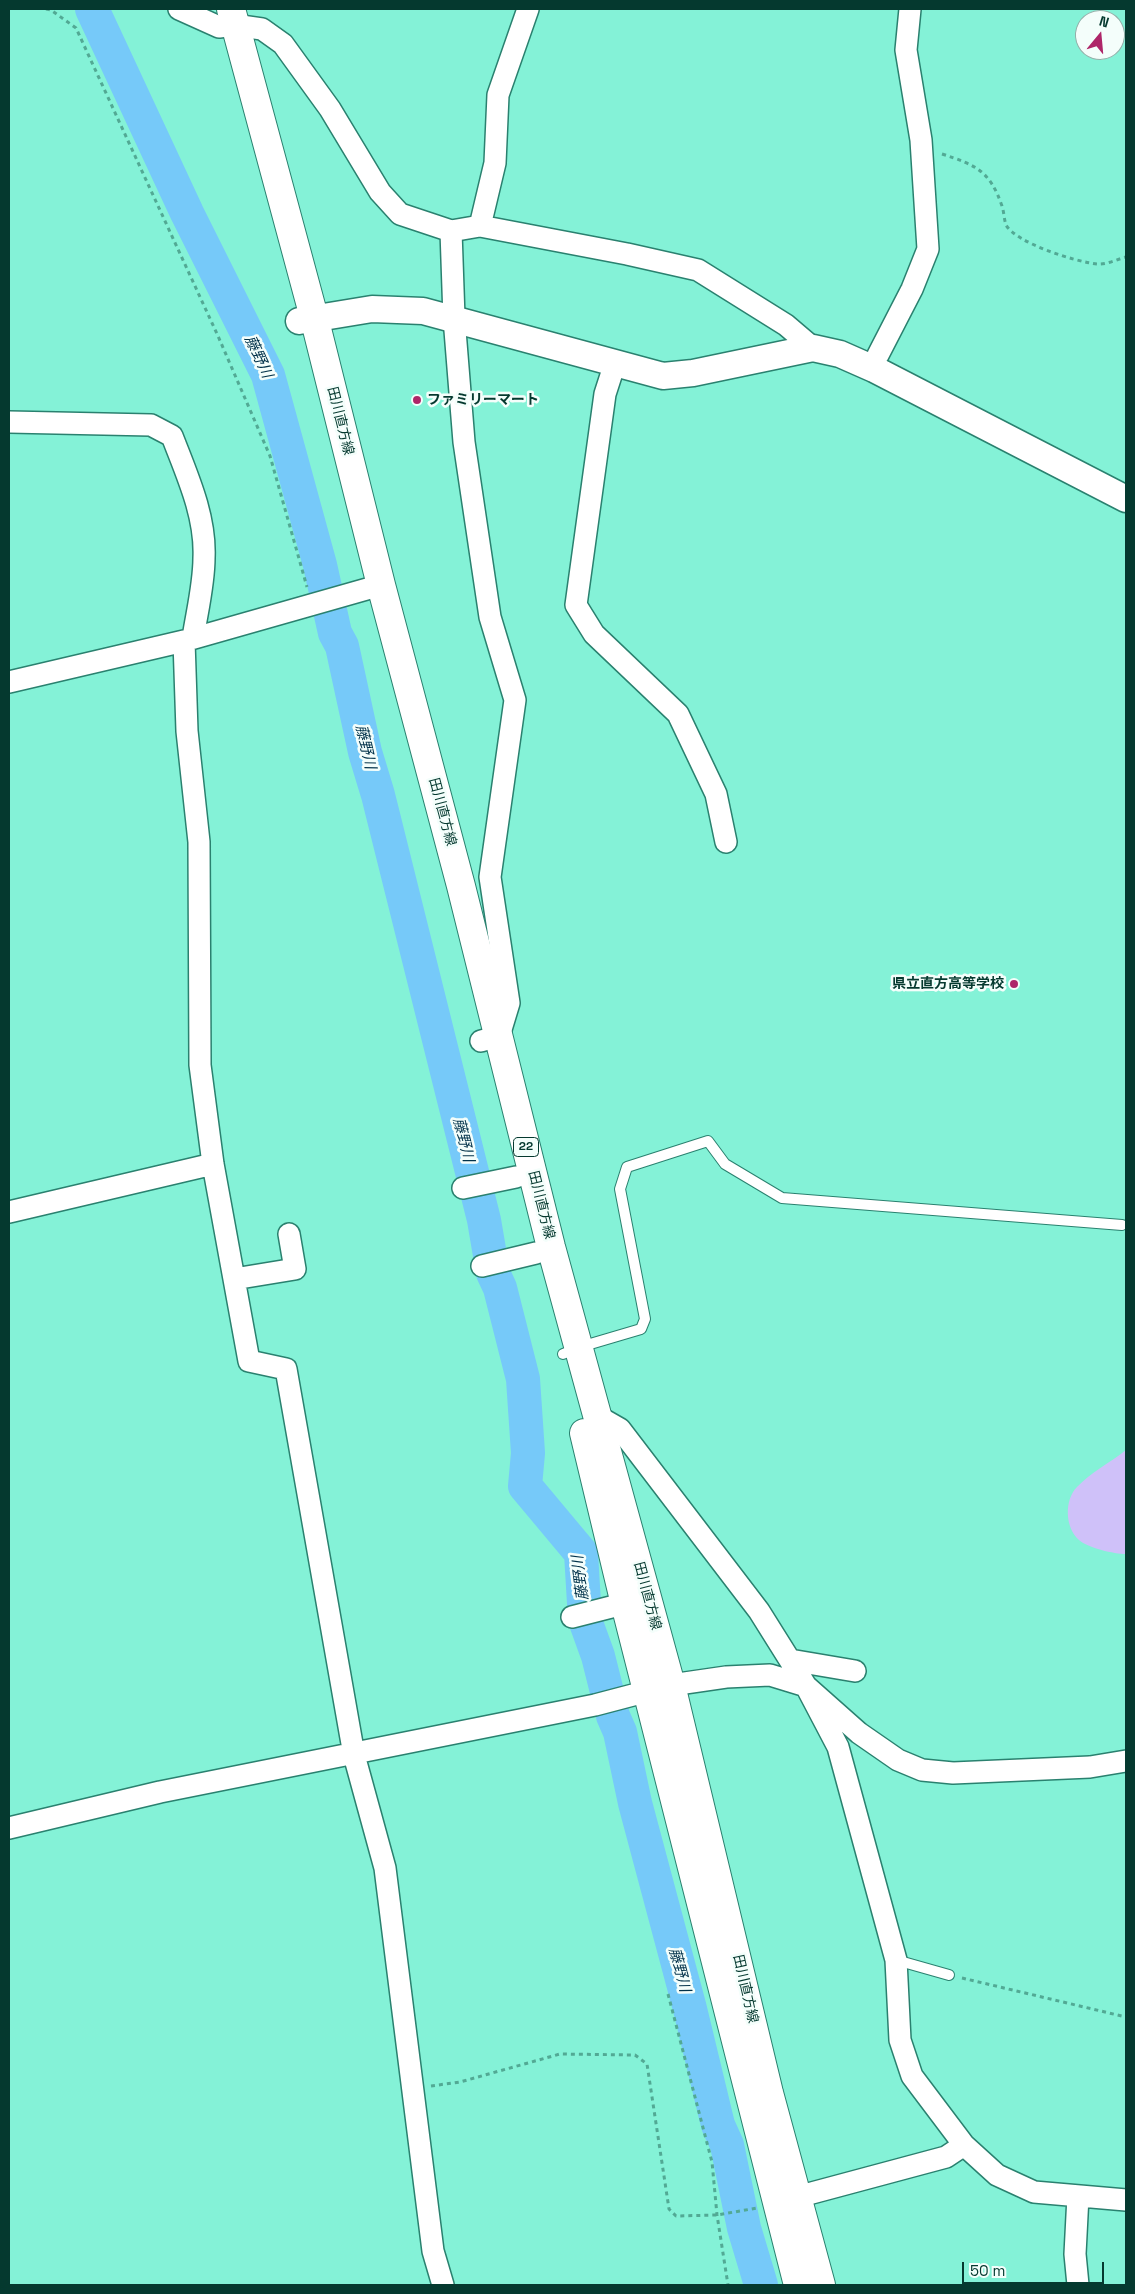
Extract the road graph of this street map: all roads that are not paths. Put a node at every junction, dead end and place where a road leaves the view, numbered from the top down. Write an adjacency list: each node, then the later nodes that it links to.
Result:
1 (179, 9): 4 (street)
2 (528, 9): 5 (street)
3 (910, 9): 10 (street)
4 (225, 17): 6 (street); 8 (main road, 田川直方線 / 22)
5 (480, 226): 6 (street); 9 (street)
6 (451, 232): 7 (street)
7 (454, 318): 8 (street); 11 (street); 18 (street)
8 (306, 319): 14 (main road, 田川直方線 / 22)
9 (813, 348): 11 (street); 13 (street)
10 (878, 355)
11 (615, 363): 17 (street)
12 (9, 422): 15 (street)
13 (1126, 499)
14 (372, 587): 15 (street); 18 (main road, 田川直方線 / 22)
15 (189, 639): 16 (street); 19 (street)
16 (9, 682)
17 (726, 842)
18 (490, 1039): 20 (main road, 田川直方線 / 22); 28 (main road, 田川直方線 / 22)
19 (213, 1164): 22 (street); 27 (street)
20 (515, 1177): 21 (street); 25 (main road, 田川直方線 / 22)
21 (463, 1188)
22 (9, 1212)
23 (1122, 1225): 28 (lane)
24 (289, 1234): 27 (street)
25 (535, 1253): 26 (street); 28 (main road, 田川直方線 / 22)
26 (482, 1266)
27 (234, 1279): 36 (street)
28 (571, 1350): 29 (main road, 田川直方線 / 22); 30 (main road, 田川直方線 / 22)
29 (599, 1417): 32 (street); 35 (main road, 田川直方線 / 22)
30 (624, 1604): 31 (street); 35 (main road, 田川直方線 / 22)
31 (572, 1617)
32 (790, 1660): 33 (street); 34 (street)
33 (855, 1671)
34 (806, 1686): 35 (street); 37 (street); 39 (street)
35 (652, 1690): 36 (street); 44 (main road, 田川直方線 / 22)
36 (354, 1755): 38 (street); 45 (street)
37 (1126, 1761)
38 (9, 1828)
39 (896, 1960): 40 (lane); 41 (street)
40 (949, 1975)
41 (964, 2145): 42 (street); 44 (street)
42 (1078, 2196): 43 (street); 48 (street)
43 (1126, 2200)
44 (779, 2201): 46 (main road, 田川直方線 / 22); 47 (main road, 田川直方線 / 22)
45 (443, 2285)
46 (798, 2285)
47 (821, 2285)
48 (1078, 2285)

